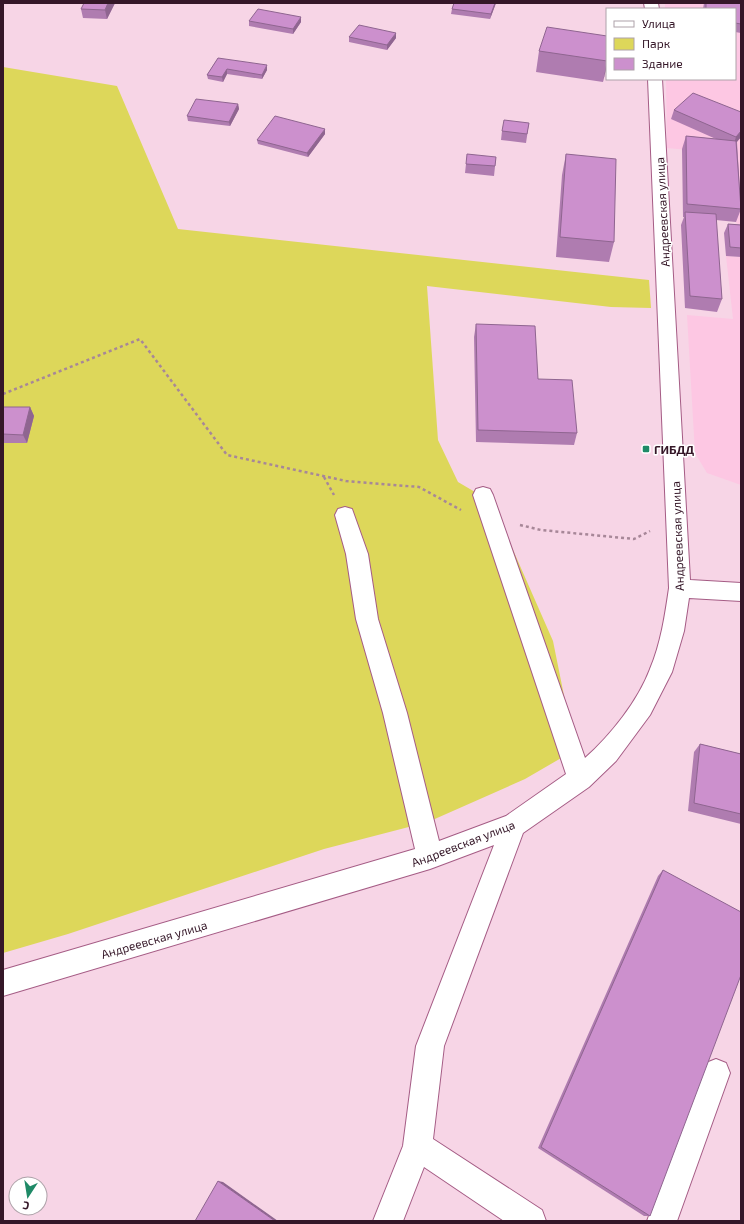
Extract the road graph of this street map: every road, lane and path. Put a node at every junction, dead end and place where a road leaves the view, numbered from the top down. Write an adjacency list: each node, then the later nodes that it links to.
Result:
1 (655, 80): 6 (street, Андреевская улица)
2 (3, 394): 5 (path)
3 (483, 495): 5 (street)
4 (345, 515): 11 (street)
5 (491, 519): 6 (path); 9 (street)
6 (677, 519): 7 (street, Андреевская улица)
7 (680, 588): 8 (street); 9 (street, Андреевская улица)
8 (741, 592)
9 (580, 778): 10 (street, Андреевская улица)
10 (514, 825): 11 (street, Андреевская улица); 14 (street)
11 (430, 857): 12 (street, Андреевская улица)
12 (3, 983)
13 (716, 1073): 17 (street)
14 (418, 1146): 15 (street); 16 (street)
15 (388, 1221)
16 (531, 1221)
17 (662, 1221)

